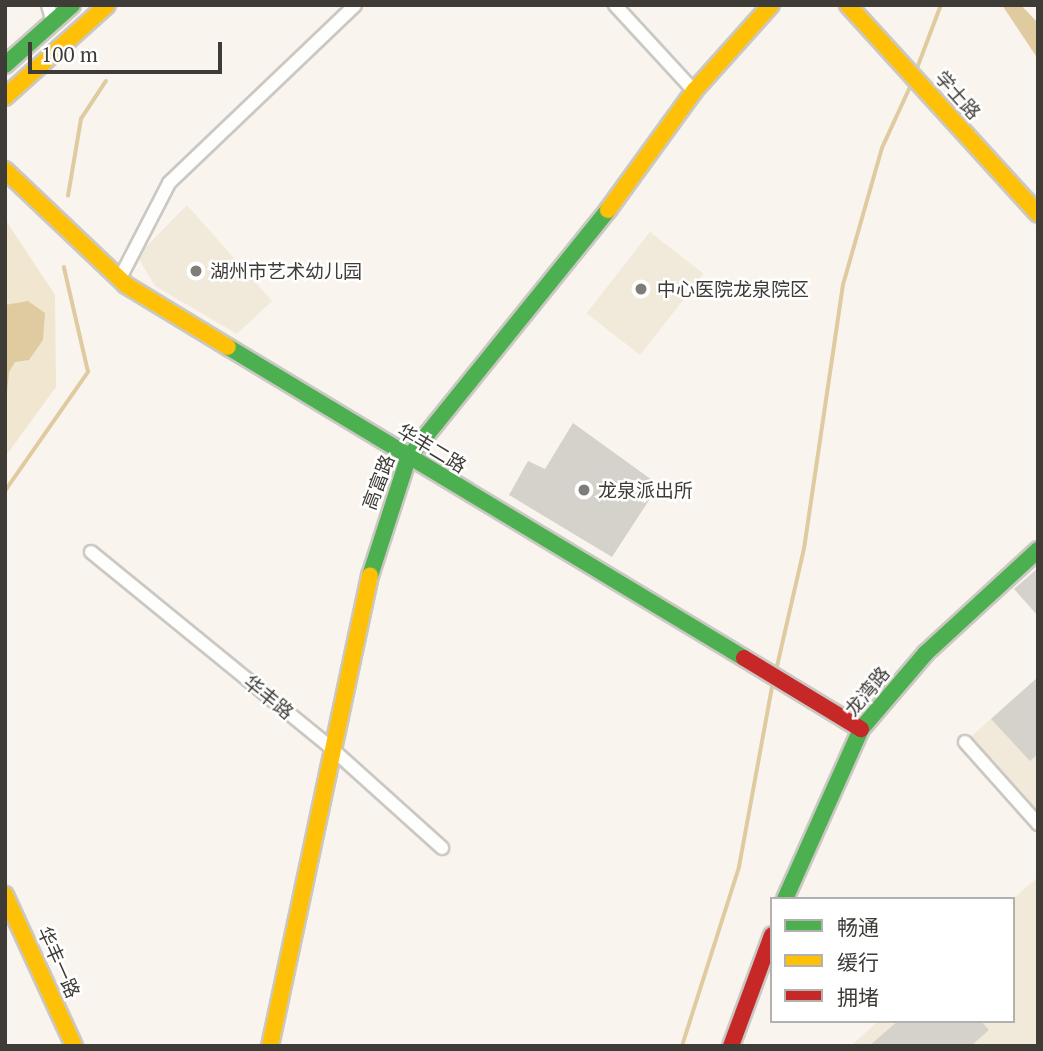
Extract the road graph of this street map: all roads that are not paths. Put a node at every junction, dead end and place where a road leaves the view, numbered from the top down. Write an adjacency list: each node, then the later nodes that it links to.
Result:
1 (48, 5): 8 (street)
2 (72, 5): 8 (street)
3 (107, 5): 11 (street)
4 (355, 5): 14 (street)
5 (615, 5): 10 (street)
6 (771, 5): 10 (street, 高富路)
7 (848, 5): 13 (street, 学士路)
8 (53, 22): 9 (street)
9 (5, 65)
10 (694, 91): 15 (street, 高富路)
11 (5, 97)
12 (5, 170): 14 (street, 华丰二路)
13 (1038, 214)
14 (119, 279): 15 (street, 华丰二路)
15 (408, 458): 18 (street, 华丰二路); 20 (street, 高富路)
16 (1038, 550): 18 (street, 龙湾路)
17 (91, 552): 20 (street, 华丰路)
18 (861, 729): 24 (street, 龙湾路)
19 (965, 742): 21 (street)
20 (330, 747): 22 (street, 华丰路); 27 (street, 高富路)
21 (1038, 824)
22 (442, 848)
23 (5, 895): 26 (street, 华丰一路)
24 (786, 897)
25 (770, 940): 28 (street)
26 (74, 1046)
27 (270, 1046)
28 (730, 1046)

